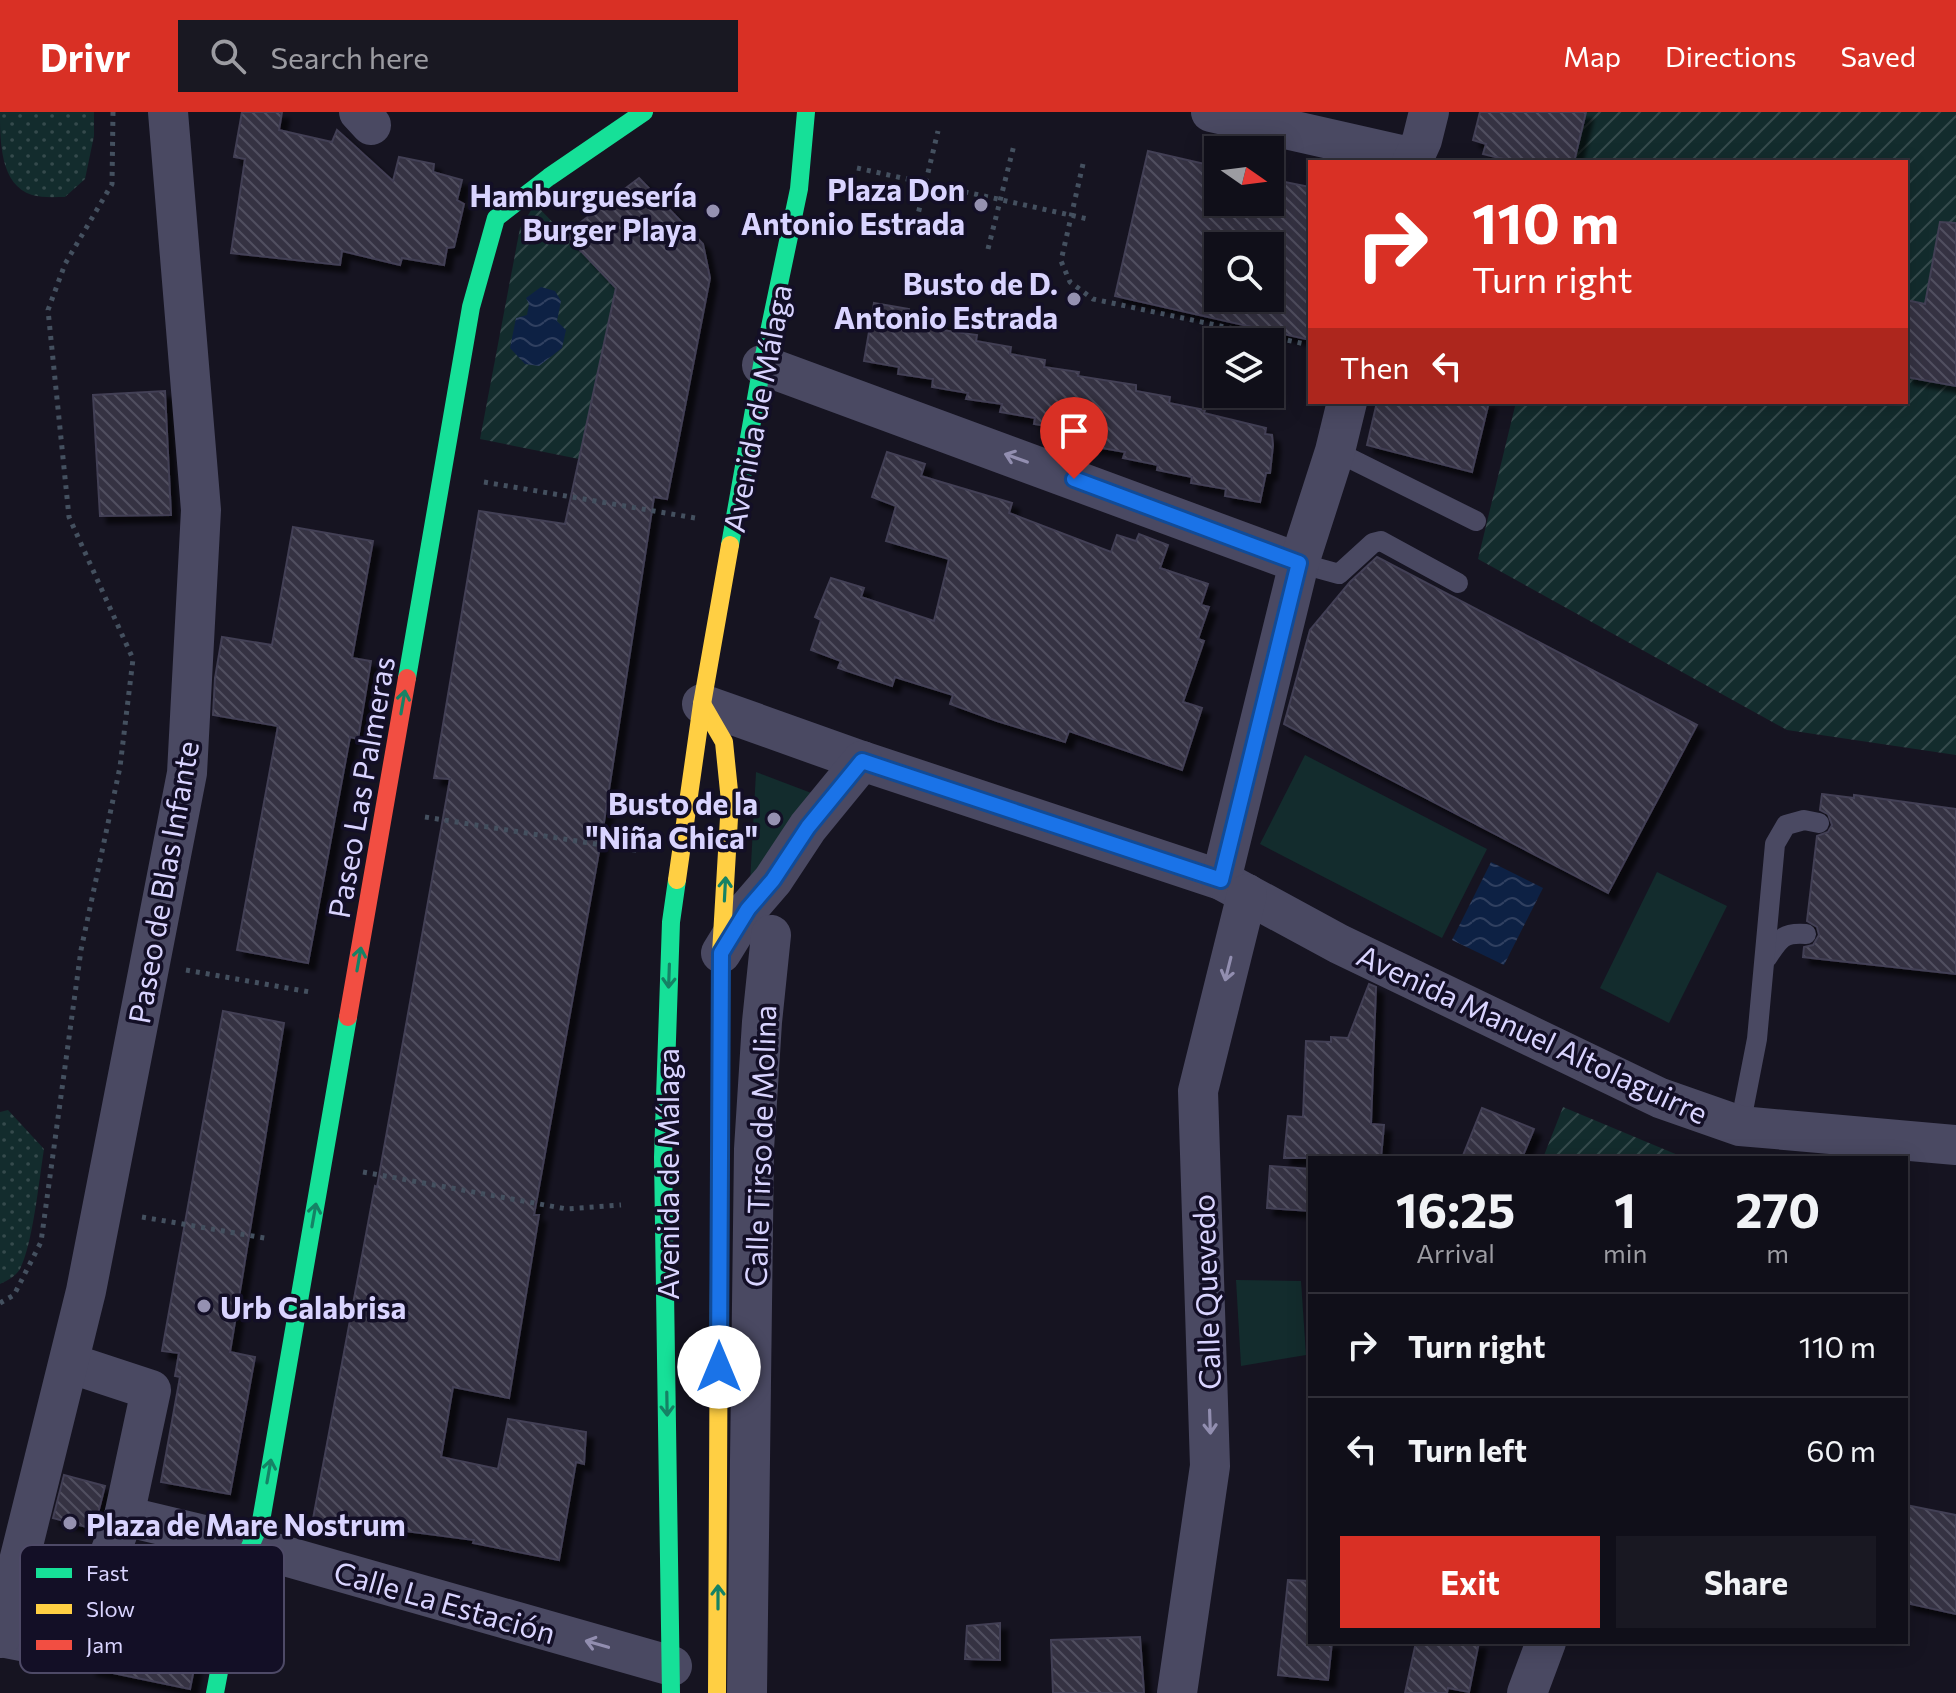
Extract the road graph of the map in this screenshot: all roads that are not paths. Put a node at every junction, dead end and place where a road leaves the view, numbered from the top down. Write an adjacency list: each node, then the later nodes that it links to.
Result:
1 (168, 112): 23 (street, Paseo de Blas Infante)
2 (644, 112): 30 (main road, Paseo Las Palmeras, one-way to 2)
3 (806, 112): 7 (main road, Avenida de Málaga)
4 (1211, 112): 6 (street)
5 (1429, 112): 6 (street)
6 (1413, 160)
7 (762, 365): 11 (street, one-way to 7); 13 (main road, Avenida de Málaga)
8 (1347, 404): 9 (street)
9 (1335, 451): 10 (lane); 11 (street)
10 (1476, 521)
11 (1299, 563): 12 (lane); 16 (street)
12 (1458, 583)
13 (702, 704): 14 (street, Avenida Manuel Altolaguirre); 19 (main road, Avenida de Málaga, one-way to 13); 33 (main road, Avenida de Málaga, one-way to 33)
14 (862, 761): 16 (street, Avenida Manuel Altolaguirre); 19 (street)
15 (1819, 823): 20 (lane)
16 (1234, 887): 21 (street, Avenida Manuel Altolaguirre); 42 (street, Calle Quevedo, one-way to 42)
17 (1806, 934): 20 (lane)
18 (771, 935): 25 (street, Calle Tirso de Molina)
19 (721, 953): 24 (main road, Avenida de Málaga)
20 (1764, 961): 21 (lane)
21 (1734, 1142): 22 (street, Avenida Manuel Altolaguirre)
22 (1956, 1145)
23 (69, 1363): 26 (street); 27 (street, Paseo de Blas Infante)
24 (719, 1398): 25 (street); 39 (main road, Avenida de Málaga, one-way to 24)
25 (749, 1490): 39 (street, Calle Tirso de Molina)
26 (124, 1516): 28 (street); 29 (street, Calle La Estación)
27 (23, 1545)
28 (113, 1545)
29 (246, 1545)
30 (250, 1545)
31 (284, 1557): 38 (street, Calle La Estación, one-way to 31)
32 (20, 1558): 34 (street, Paseo de Blas Infante)
33 (671, 1618): 38 (main road, Avenida de Málaga); 39 (street)
34 (0, 1637): 35 (street)
35 (20, 1641)
36 (1545, 1644): 40 (street)
37 (219, 1673): 41 (main road, Paseo Las Palmeras)
38 (671, 1679)
39 (735, 1684)
40 (1530, 1692)
41 (215, 1693)
42 (1177, 1693)

